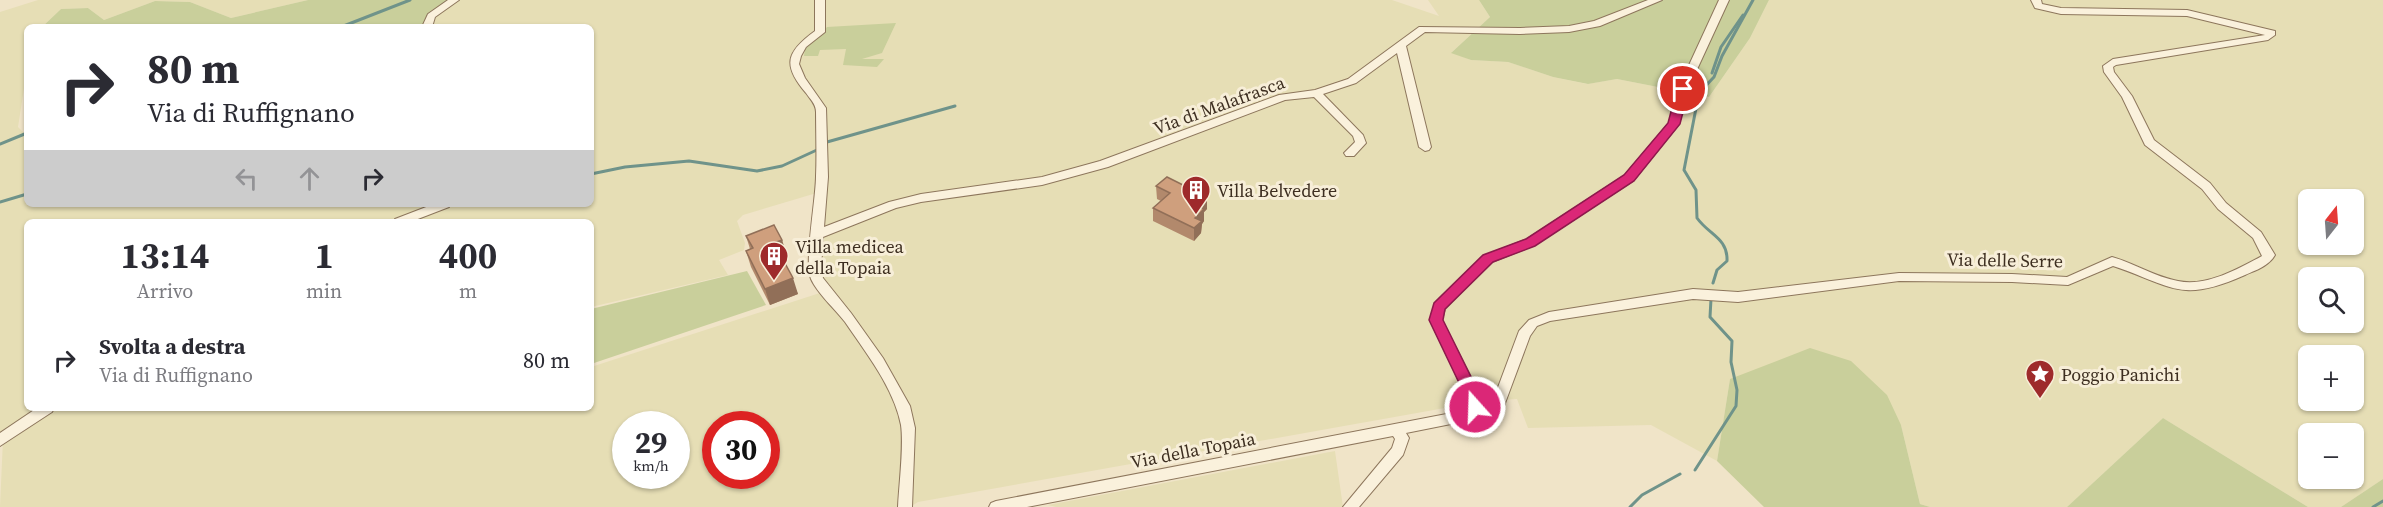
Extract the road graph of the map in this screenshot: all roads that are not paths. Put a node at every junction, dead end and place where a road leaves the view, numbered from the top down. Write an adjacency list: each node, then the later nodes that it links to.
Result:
1 (454, 0): 6 (street)
2 (820, 0): 13 (street)
3 (1657, 0): 7 (street, Via di Malafrasca)
4 (1724, 0): 14 (street)
5 (2036, 0): 14 (street, Via delle Serre)
6 (428, 24)
7 (1401, 46): 8 (street, Via di Malafrasca); 9 (street)
8 (1316, 93): 10 (street); 13 (street, Via di Malafrasca)
9 (1425, 147)
10 (1350, 153)
11 (437, 207): 12 (street)
12 (407, 219)
13 (816, 236): 18 (street)
14 (1475, 407): 16 (street, Via della Topaia)
15 (43, 411): 17 (street)
16 (1396, 429): 19 (street, Via della Topaia); 20 (street)
17 (0, 440)
18 (905, 507)
19 (996, 507)
20 (1350, 507)

